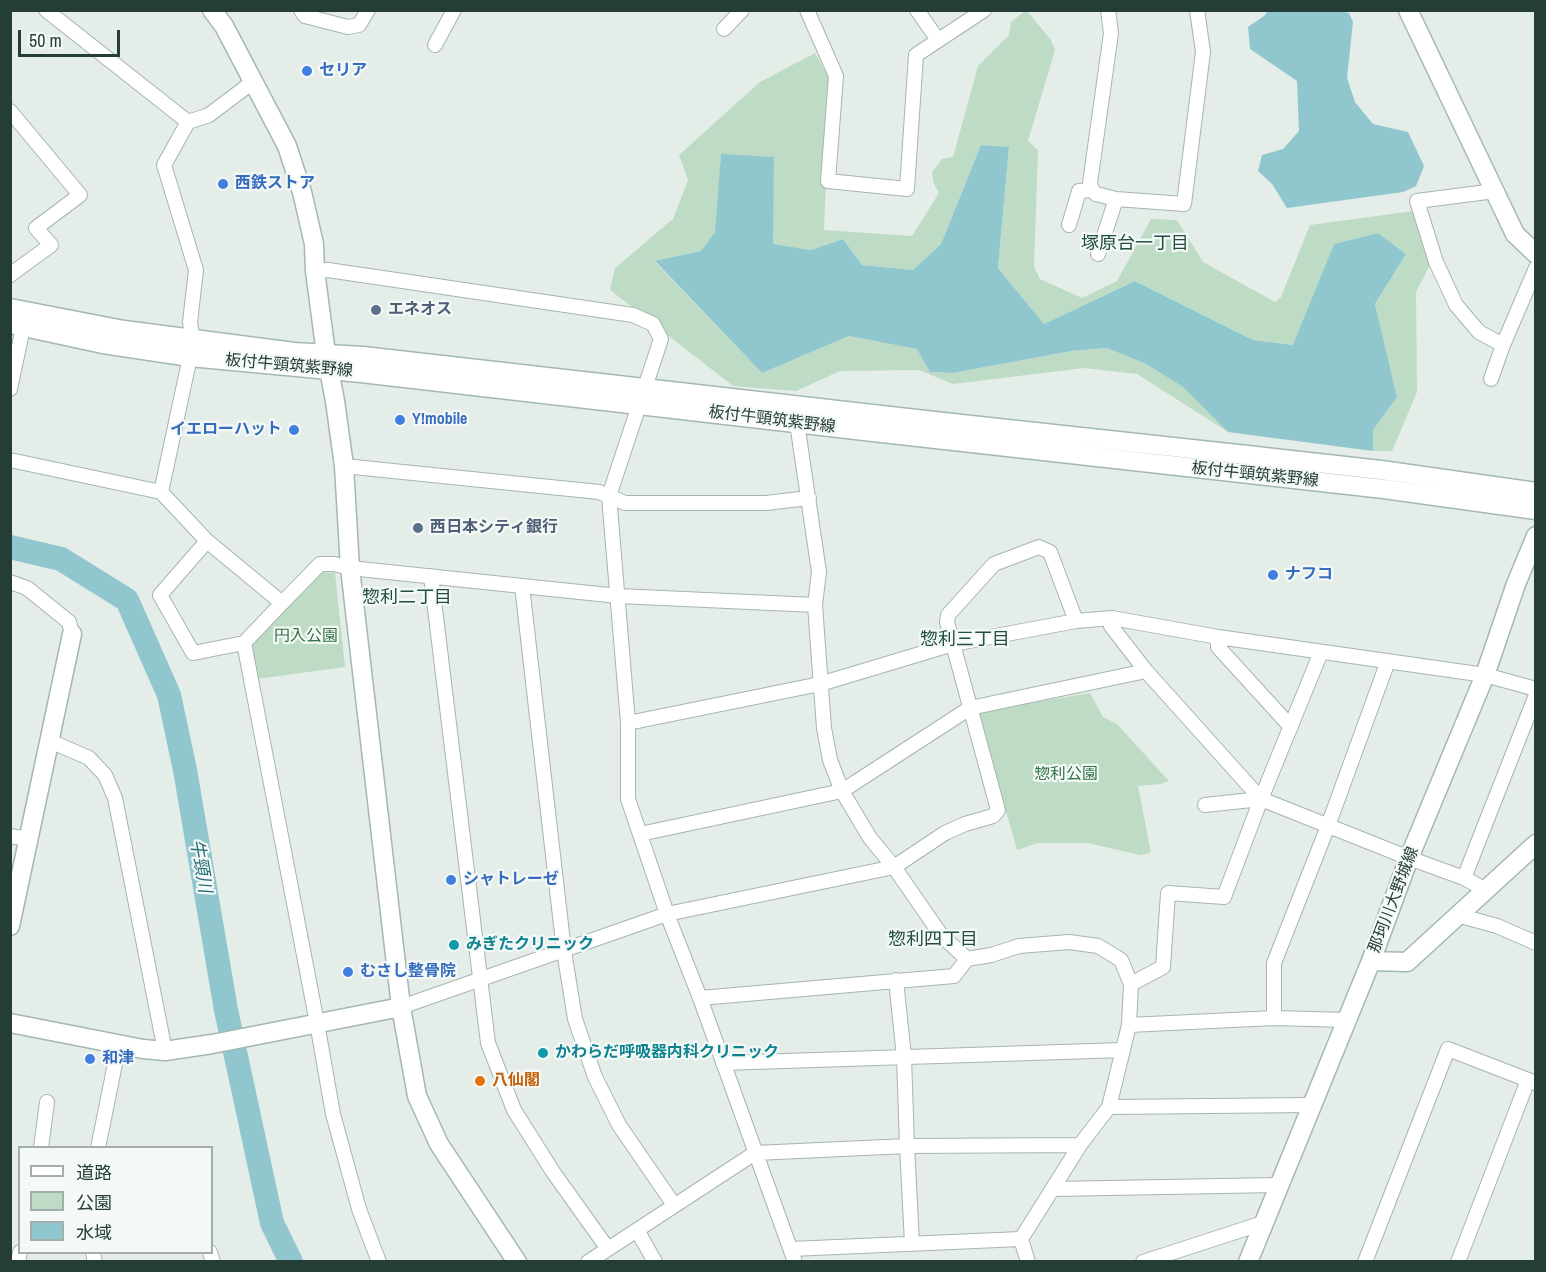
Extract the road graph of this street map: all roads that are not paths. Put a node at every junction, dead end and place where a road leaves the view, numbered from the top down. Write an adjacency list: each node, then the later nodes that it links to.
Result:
1 (46, 10): 18 (street)
2 (212, 10): 16 (main road)
3 (301, 10): 4 (street)
4 (368, 10)
5 (454, 10): 15 (street)
6 (742, 10): 13 (street)
7 (807, 10): 14 (street)
8 (917, 10): 14 (street)
9 (984, 10): 14 (street)
10 (1108, 10): 19 (street)
11 (1197, 10): 21 (street)
12 (1408, 10): 20 (main road)
13 (724, 29)
14 (938, 40)
15 (435, 45)
16 (254, 81): 18 (street); 26 (main road)
17 (10, 111): 27 (street)
18 (188, 122): 30 (street)
19 (1092, 190): 21 (street); 22 (street)
20 (1495, 191): 24 (main road); 29 (street)
21 (1116, 199): 23 (street)
22 (1069, 225)
23 (1098, 254)
24 (1536, 254)
25 (1536, 268): 29 (street)
26 (315, 271): 31 (main road); 34 (street)
27 (10, 275)
28 (18, 318): 30 (main road, 板付牛頸筑紫野線); 33 (street)
29 (1503, 345): 32 (street)
30 (191, 348): 31 (main road, 板付牛頸筑紫野線); 38 (street)
31 (327, 361): 34 (main road, 板付牛頸筑紫野線); 37 (main road)
32 (1491, 379)
33 (10, 389)
34 (642, 396): 35 (main road, 板付牛頸筑紫野線); 39 (main road, 板付牛頸筑紫野線); 40 (street)
35 (797, 423): 41 (street); 42 (main road, 板付牛頸筑紫野線)
36 (10, 460): 38 (street)
37 (344, 466): 40 (street); 45 (main road)
38 (161, 492): 44 (street)
39 (1536, 492)
40 (609, 496): 41 (street); 49 (street)
41 (809, 498): 51 (street)
42 (1536, 510)
43 (1536, 536): 61 (main road, 那珂川大野城線)
44 (207, 542): 50 (street); 56 (street)
45 (350, 567): 46 (street); 50 (street); 91 (main road)
46 (431, 576): 48 (street); 87 (street)
47 (10, 582): 54 (street)
48 (522, 586): 49 (street); 84 (street)
49 (618, 596): 51 (street); 66 (street)
50 (282, 603): 56 (street)
51 (815, 605): 62 (street)
52 (1113, 618): 53 (street); 55 (street); 60 (street)
53 (1076, 621): 57 (street); 57 (street)
54 (72, 634): 68 (main road)
55 (1218, 637): 58 (street); 67 (street)
56 (243, 643): 95 (street)
57 (953, 644): 62 (street); 65 (street)
58 (1321, 652): 59 (street); 67 (street)
59 (1388, 661): 61 (street); 72 (street)
60 (1146, 671): 65 (street); 70 (street)
61 (1485, 675): 63 (street); 76 (main road, 那珂川大野城線)
62 (820, 684): 66 (street); 69 (street)
63 (1536, 689)
64 (1536, 695): 78 (street)
65 (970, 708): 69 (street); 77 (street)
66 (627, 723): 73 (street)
67 (1291, 727): 70 (street)
68 (50, 741): 74 (main road); 99 (street)
69 (842, 791): 73 (street); 77 (street)
70 (1261, 799): 71 (street); 72 (street); 89 (street)
71 (1205, 805)
72 (1328, 826): 76 (street); 92 (street)
73 (640, 834): 80 (street)
74 (19, 837): 82 (main road)
75 (1536, 844): 79 (main road)
76 (1409, 858): 78 (street); 86 (main road, 那珂川大野城線)
77 (894, 867): 80 (street); 85 (street)
78 (1464, 878): 79 (street)
79 (1486, 890): 81 (main road)
80 (667, 914): 84 (street); 90 (street)
81 (1457, 915): 83 (street); 86 (main road)
82 (10, 926)
83 (1536, 943)
84 (564, 951): 87 (street); 113 (street)
85 (967, 959): 88 (street); 89 (street)
86 (1371, 961): 93 (main road, 那珂川大野城線)
87 (480, 980): 91 (street); 118 (street)
88 (896, 981): 90 (street); 100 (street)
89 (1131, 984): 96 (street)
90 (700, 998): 101 (street)
91 (401, 1007): 95 (main road); 122 (main road)
92 (1274, 1018): 93 (street); 96 (street)
93 (1347, 1020): 104 (main road, 那珂川大野城線)
94 (10, 1023): 97 (main road)
95 (317, 1023): 99 (main road); 121 (street)
96 (1129, 1025): 98 (street)
97 (118, 1044): 99 (main road); 108 (street)
98 (1123, 1050): 100 (street); 105 (street)
99 (165, 1051)
100 (904, 1057): 101 (street); 109 (street)
101 (723, 1063): 110 (street)
102 (1532, 1082): 120 (street); 128 (street)
103 (47, 1102): 107 (street)
104 (1311, 1105): 105 (street); 111 (main road, 那珂川大野城線)
105 (1109, 1107): 106 (street)
106 (1080, 1145): 109 (street); 112 (street)
107 (41, 1146)
108 (98, 1146)
109 (907, 1146): 110 (street); 117 (street)
110 (755, 1153): 113 (street); 119 (street)
111 (1278, 1185): 112 (street); 114 (main road, 那珂川大野城線)
112 (1052, 1189): 116 (street)
113 (674, 1205): 115 (street)
114 (1263, 1223): 126 (street); 127 (main road, 那珂川大野城線)
115 (637, 1230): 118 (street); 124 (street)
116 (1021, 1239): 117 (street); 125 (street)
117 (912, 1243): 119 (street)
118 (608, 1249): 123 (street)
119 (793, 1255)
120 (1371, 1260)
121 (379, 1262)
122 (518, 1262)
123 (588, 1262)
124 (655, 1262)
125 (1028, 1262)
126 (1143, 1262)
127 (1248, 1262)
128 (1458, 1262)

